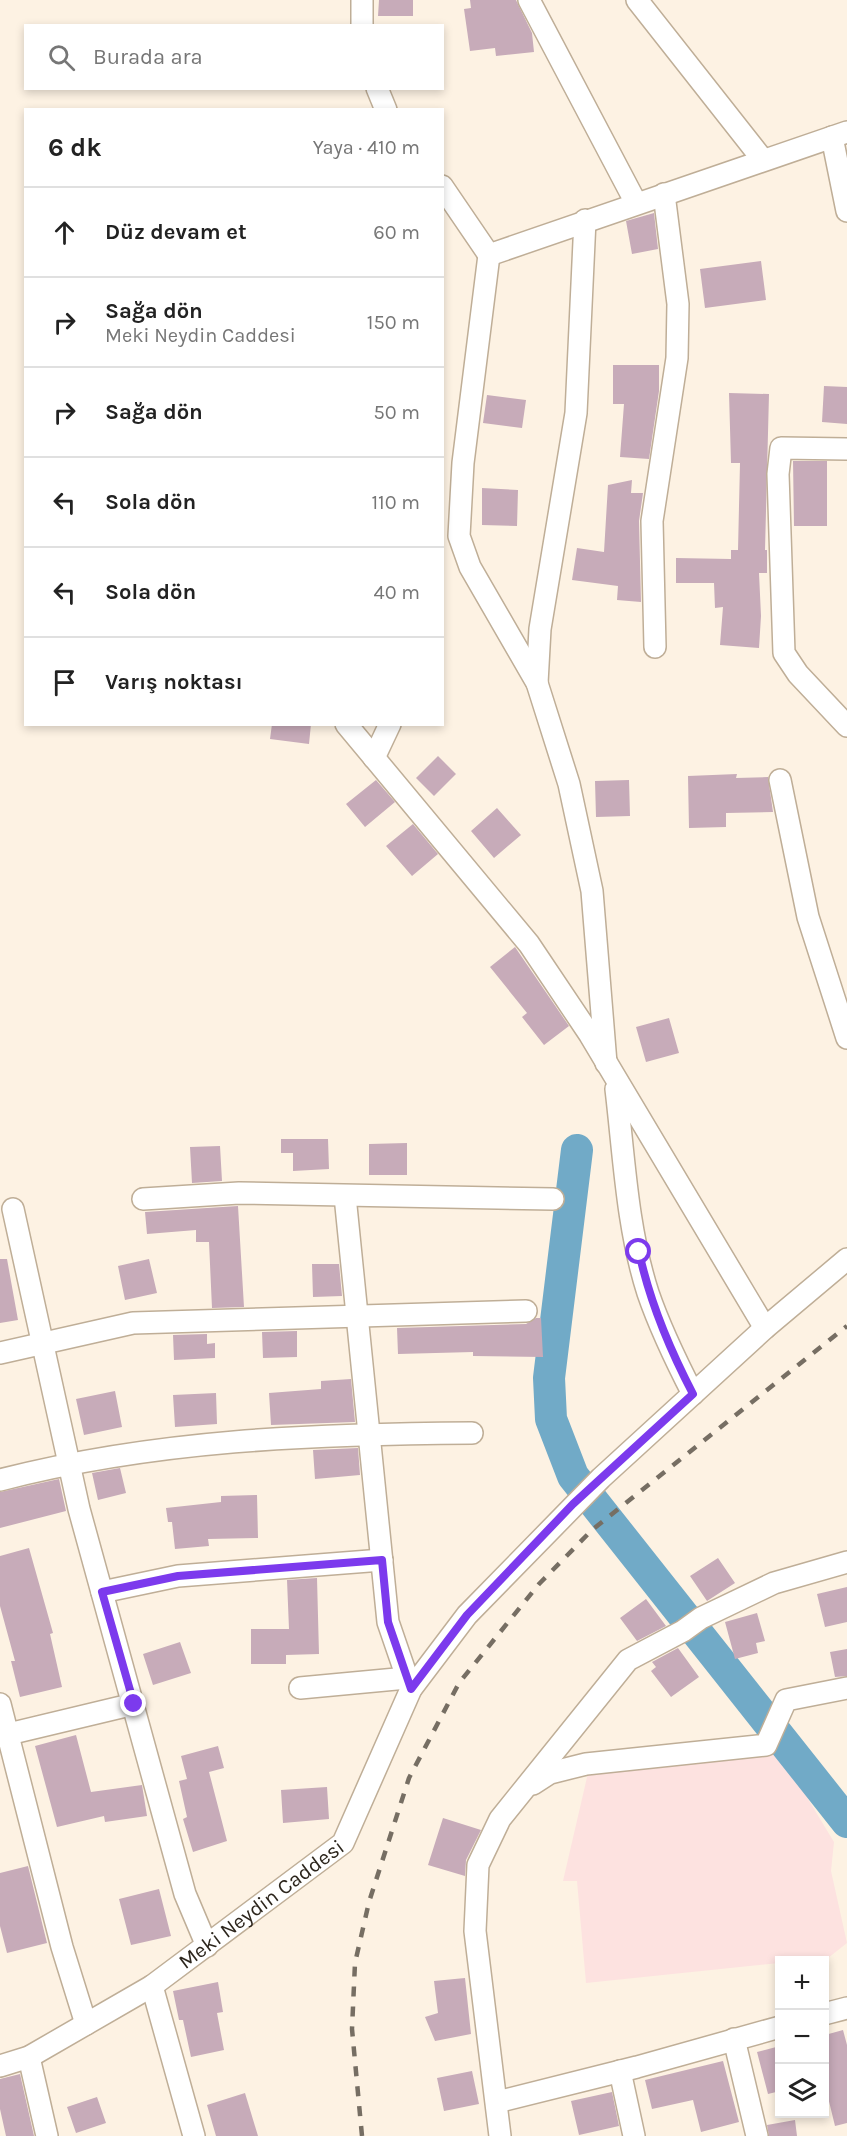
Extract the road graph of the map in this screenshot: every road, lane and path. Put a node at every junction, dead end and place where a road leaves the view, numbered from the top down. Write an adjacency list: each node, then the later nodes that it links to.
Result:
1 (362, 0): 4 (street)
2 (529, 0): 11 (street)
3 (637, 0): 8 (street)
4 (362, 24)
5 (378, 90): 6 (street)
6 (385, 108)
7 (839, 134): 8 (street); 12 (street)
8 (763, 160): 10 (street)
9 (444, 189): 14 (street)
10 (664, 194): 11 (street); 16 (street)
11 (636, 203): 13 (street)
12 (847, 211)
13 (585, 220): 14 (street); 17 (street)
14 (489, 255): 17 (street)
15 (847, 449): 20 (street)
16 (655, 647)
17 (537, 683): 24 (street)
18 (348, 726): 21 (street)
19 (389, 726): 21 (street)
20 (847, 726)
21 (374, 758): 24 (street)
22 (780, 780): 23 (street)
23 (847, 1038)
24 (611, 1071): 32 (street); 35 (street)
25 (345, 1196): 26 (street); 27 (street); 31 (street)
26 (143, 1199)
27 (553, 1199)
28 (13, 1209): 33 (street)
29 (847, 1259): 32 (street, Meki Neydin Caddesi)
30 (526, 1311): 31 (street)
31 (358, 1315): 33 (street); 36 (street)
32 (765, 1328): 35 (street, Meki Neydin Caddesi)
33 (44, 1343): 34 (street); 38 (street)
34 (0, 1353)
35 (693, 1394): 43 (street, Meki Neydin Caddesi)
36 (370, 1433): 37 (street); 38 (street); 40 (street)
37 (472, 1433)
38 (68, 1463): 39 (street); 42 (street)
39 (0, 1480)
40 (382, 1560): 42 (street); 43 (street)
41 (847, 1562): 49 (street)
42 (102, 1592): 47 (street)
43 (409, 1683): 44 (street); 50 (street, Meki Neydin Caddesi)
44 (300, 1688)
45 (847, 1688): 49 (street)
46 (0, 1704): 48 (street)
47 (134, 1704): 48 (street); 50 (street)
48 (4, 1734): 54 (street)
49 (523, 1790): 60 (street)
50 (207, 1946): 51 (street, Meki Neydin Caddesi)
51 (152, 1986): 54 (street, Meki Neydin Caddesi); 62 (street)
52 (847, 2008): 53 (street)
53 (829, 2013)
54 (86, 2024): 57 (street, Meki Neydin Caddesi)
55 (775, 2028): 56 (street)
56 (734, 2039): 59 (street); 65 (street)
57 (29, 2057): 58 (street, Meki Neydin Caddesi); 61 (street)
58 (0, 2066)
59 (620, 2071): 60 (street); 64 (street)
60 (497, 2102): 63 (street)
61 (47, 2136)
62 (194, 2136)
63 (500, 2136)
64 (634, 2136)
65 (757, 2136)

